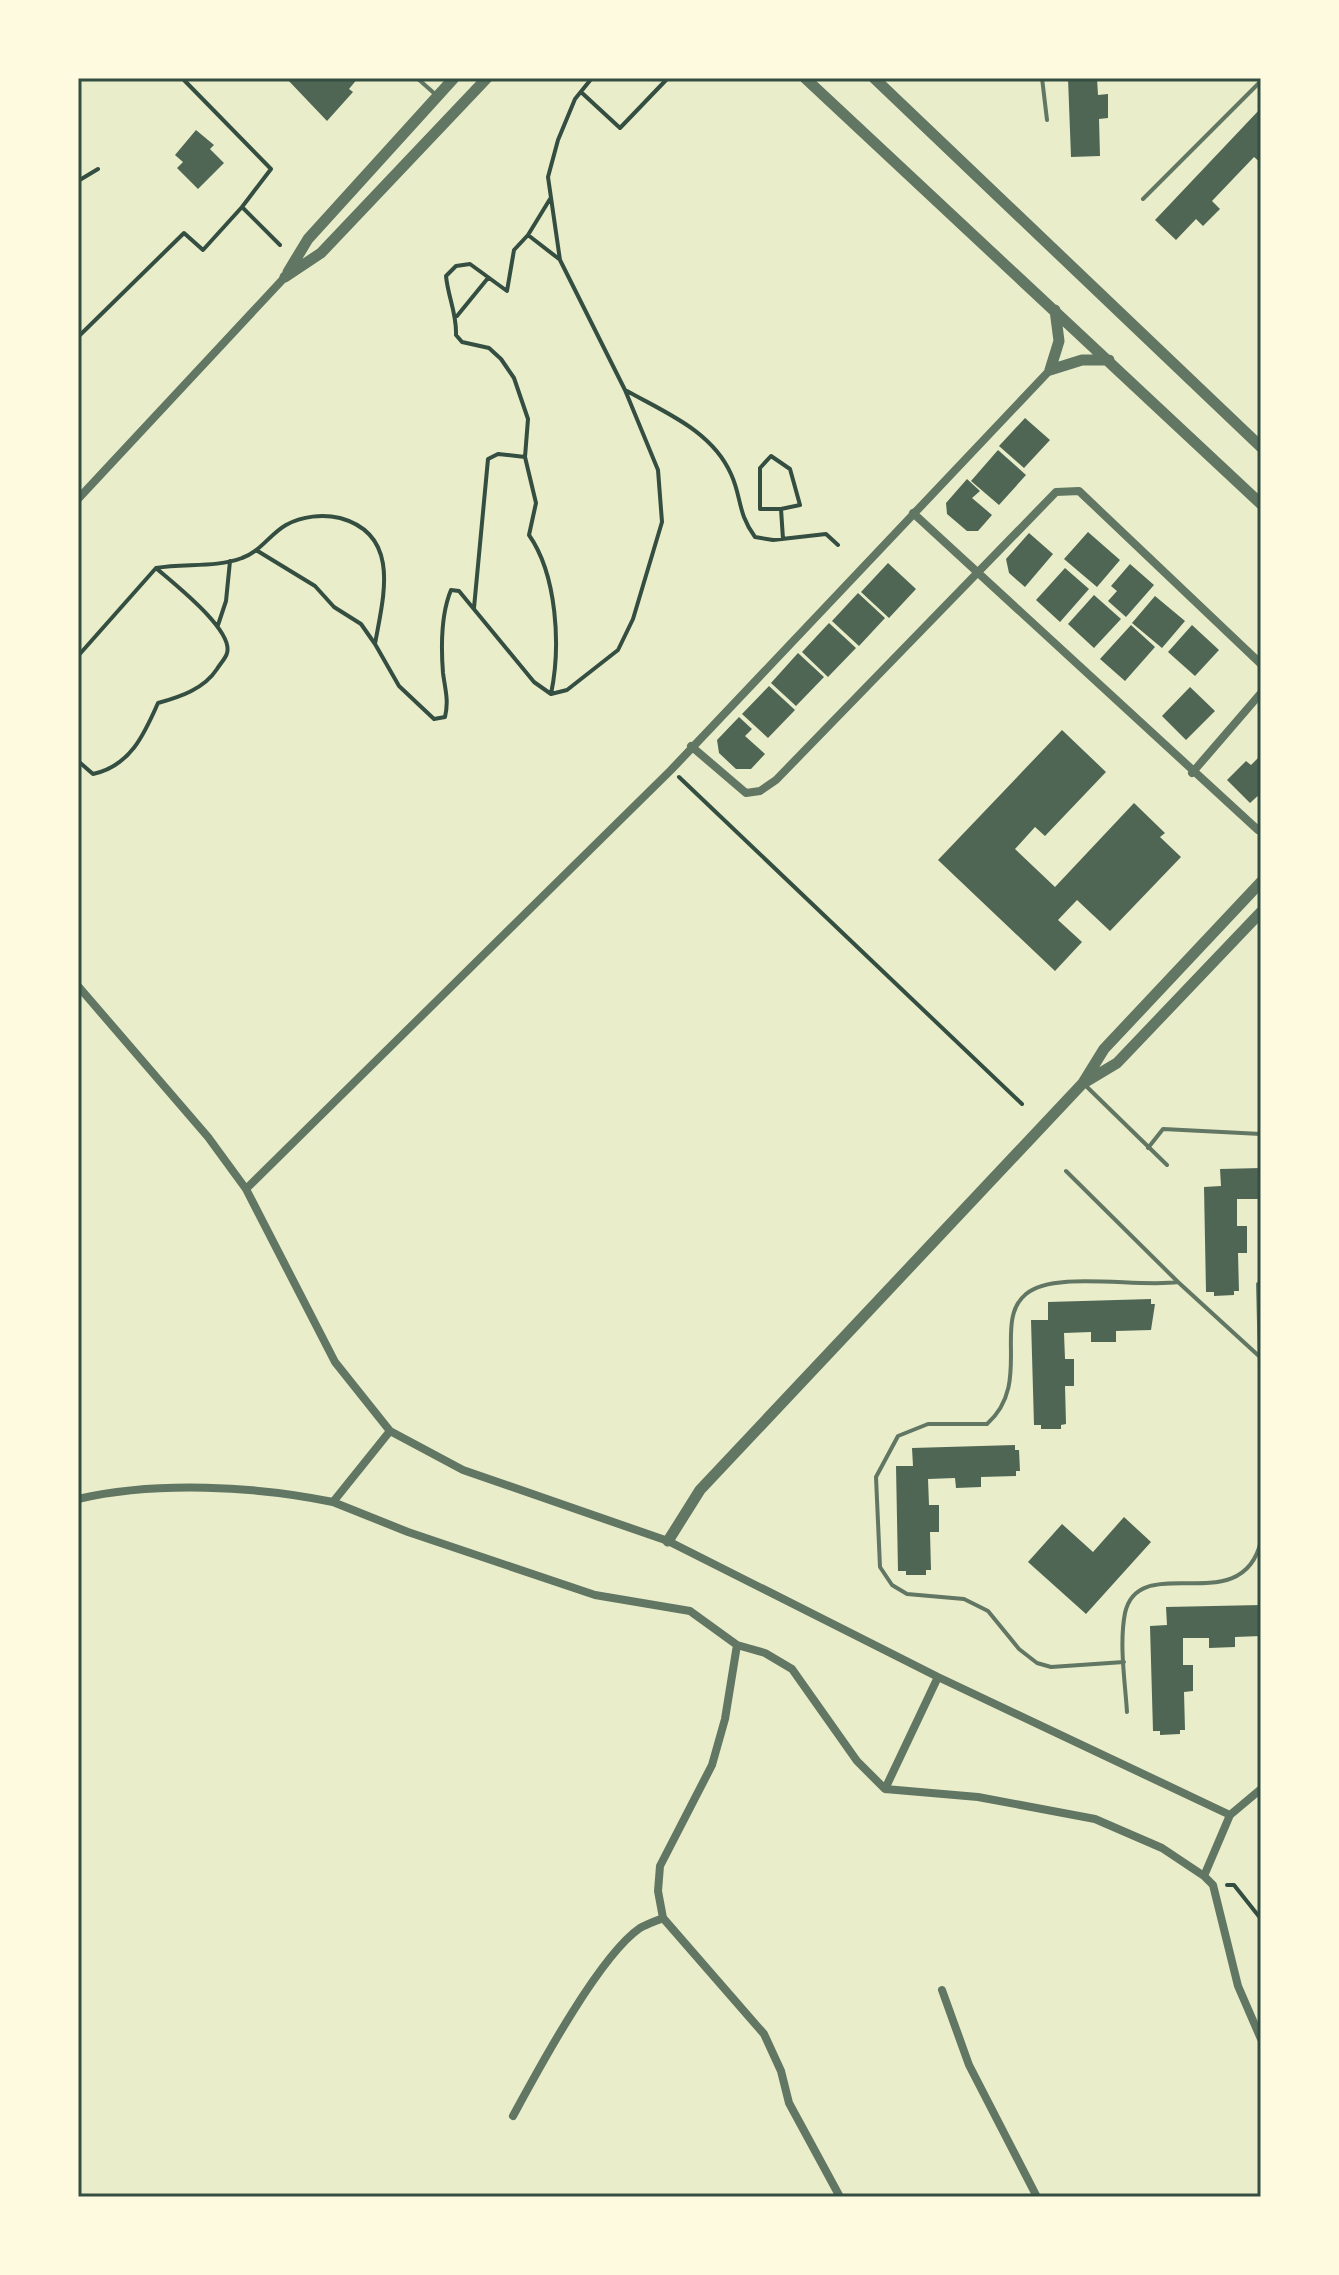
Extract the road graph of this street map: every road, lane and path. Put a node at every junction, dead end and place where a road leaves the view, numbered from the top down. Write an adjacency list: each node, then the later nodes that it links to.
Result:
1 (182, 78): 18 (path)
2 (417, 78): 12 (lane)
3 (454, 78): 12 (street)
4 (487, 78): 22 (street)
5 (592, 78): 11 (path)
6 (668, 78): 11 (path)
7 (805, 78): 24 (street)
8 (874, 78): 30 (street)
9 (1042, 78): 13 (lane)
10 (1261, 81): 17 (lane)
11 (581, 92): 16 (path)
12 (436, 96): 22 (street)
13 (1047, 120)
14 (98, 169): 15 (path)
15 (78, 181)
16 (551, 197): 19 (path); 21 (path)
17 (1143, 199)
18 (242, 207): 20 (path); 26 (path)
19 (528, 235): 21 (path); 23 (path)
20 (280, 245)
21 (560, 260): 29 (path)
22 (285, 277): 32 (street)
23 (488, 278): 25 (path); 25 (path)
24 (1055, 310): 27 (street); 28 (street)
25 (457, 316): 31 (path)
26 (78, 337)
27 (1109, 360): 28 (street); 33 (street)
28 (1050, 370): 35 (street)
29 (625, 390): 36 (path); 48 (path)
30 (1261, 447)
31 (525, 457): 42 (path); 48 (path)
32 (78, 499)
33 (1261, 504)
34 (781, 509): 34 (path); 36 (path)
35 (913, 513): 41 (street); 49 (street)
36 (783, 539): 37 (path)
37 (838, 545)
38 (256, 550): 39 (path); 44 (path); 44 (path)
39 (230, 561): 40 (path); 43 (path)
40 (156, 568): 43 (path); 45 (path)
41 (975, 572): 46 (street); 49 (street); 52 (street)
42 (474, 608): 44 (path); 48 (path)
43 (218, 625): 50 (path)
44 (375, 644)
45 (78, 656)
46 (1261, 664)
47 (1261, 693): 52 (street)
48 (551, 694)
49 (691, 746): 51 (street)
50 (78, 761)
51 (671, 770): 58 (path); 63 (street)
52 (1192, 773): 53 (street)
53 (1260, 832)
54 (1261, 882): 57 (street)
55 (1261, 912): 57 (street)
56 (78, 986): 63 (street)
57 (1083, 1083): 60 (lane); 72 (street)
58 (1022, 1104)
59 (1261, 1134): 60 (lane)
60 (1148, 1148): 61 (lane)
61 (1167, 1165)
62 (1066, 1171): 64 (lane)
63 (246, 1189): 69 (street)
64 (1178, 1282): 67 (lane); 75 (lane)
65 (1258, 1284): 66 (lane)
66 (1260, 1323): 67 (lane)
67 (1260, 1357): 68 (lane)
68 (1261, 1403)
69 (390, 1431): 71 (street); 72 (street)
70 (78, 1499): 71 (street)
71 (333, 1502): 74 (street)
72 (668, 1541): 76 (street)
73 (1261, 1541): 75 (lane)
74 (737, 1645): 78 (street); 83 (street)
75 (1124, 1662): 77 (lane)
76 (938, 1677): 78 (street); 80 (street)
77 (1127, 1712)
78 (885, 1789): 81 (street)
79 (1261, 1789): 80 (street)
80 (1230, 1815): 81 (street)
81 (1204, 1876): 82 (street)
82 (1213, 1885): 84 (path); 86 (street)
83 (663, 1918): 87 (street); 88 (street)
84 (1261, 1919)
85 (942, 1990): 89 (street)
86 (1261, 2039)
87 (513, 2116)
88 (840, 2197)
89 (1037, 2197)

